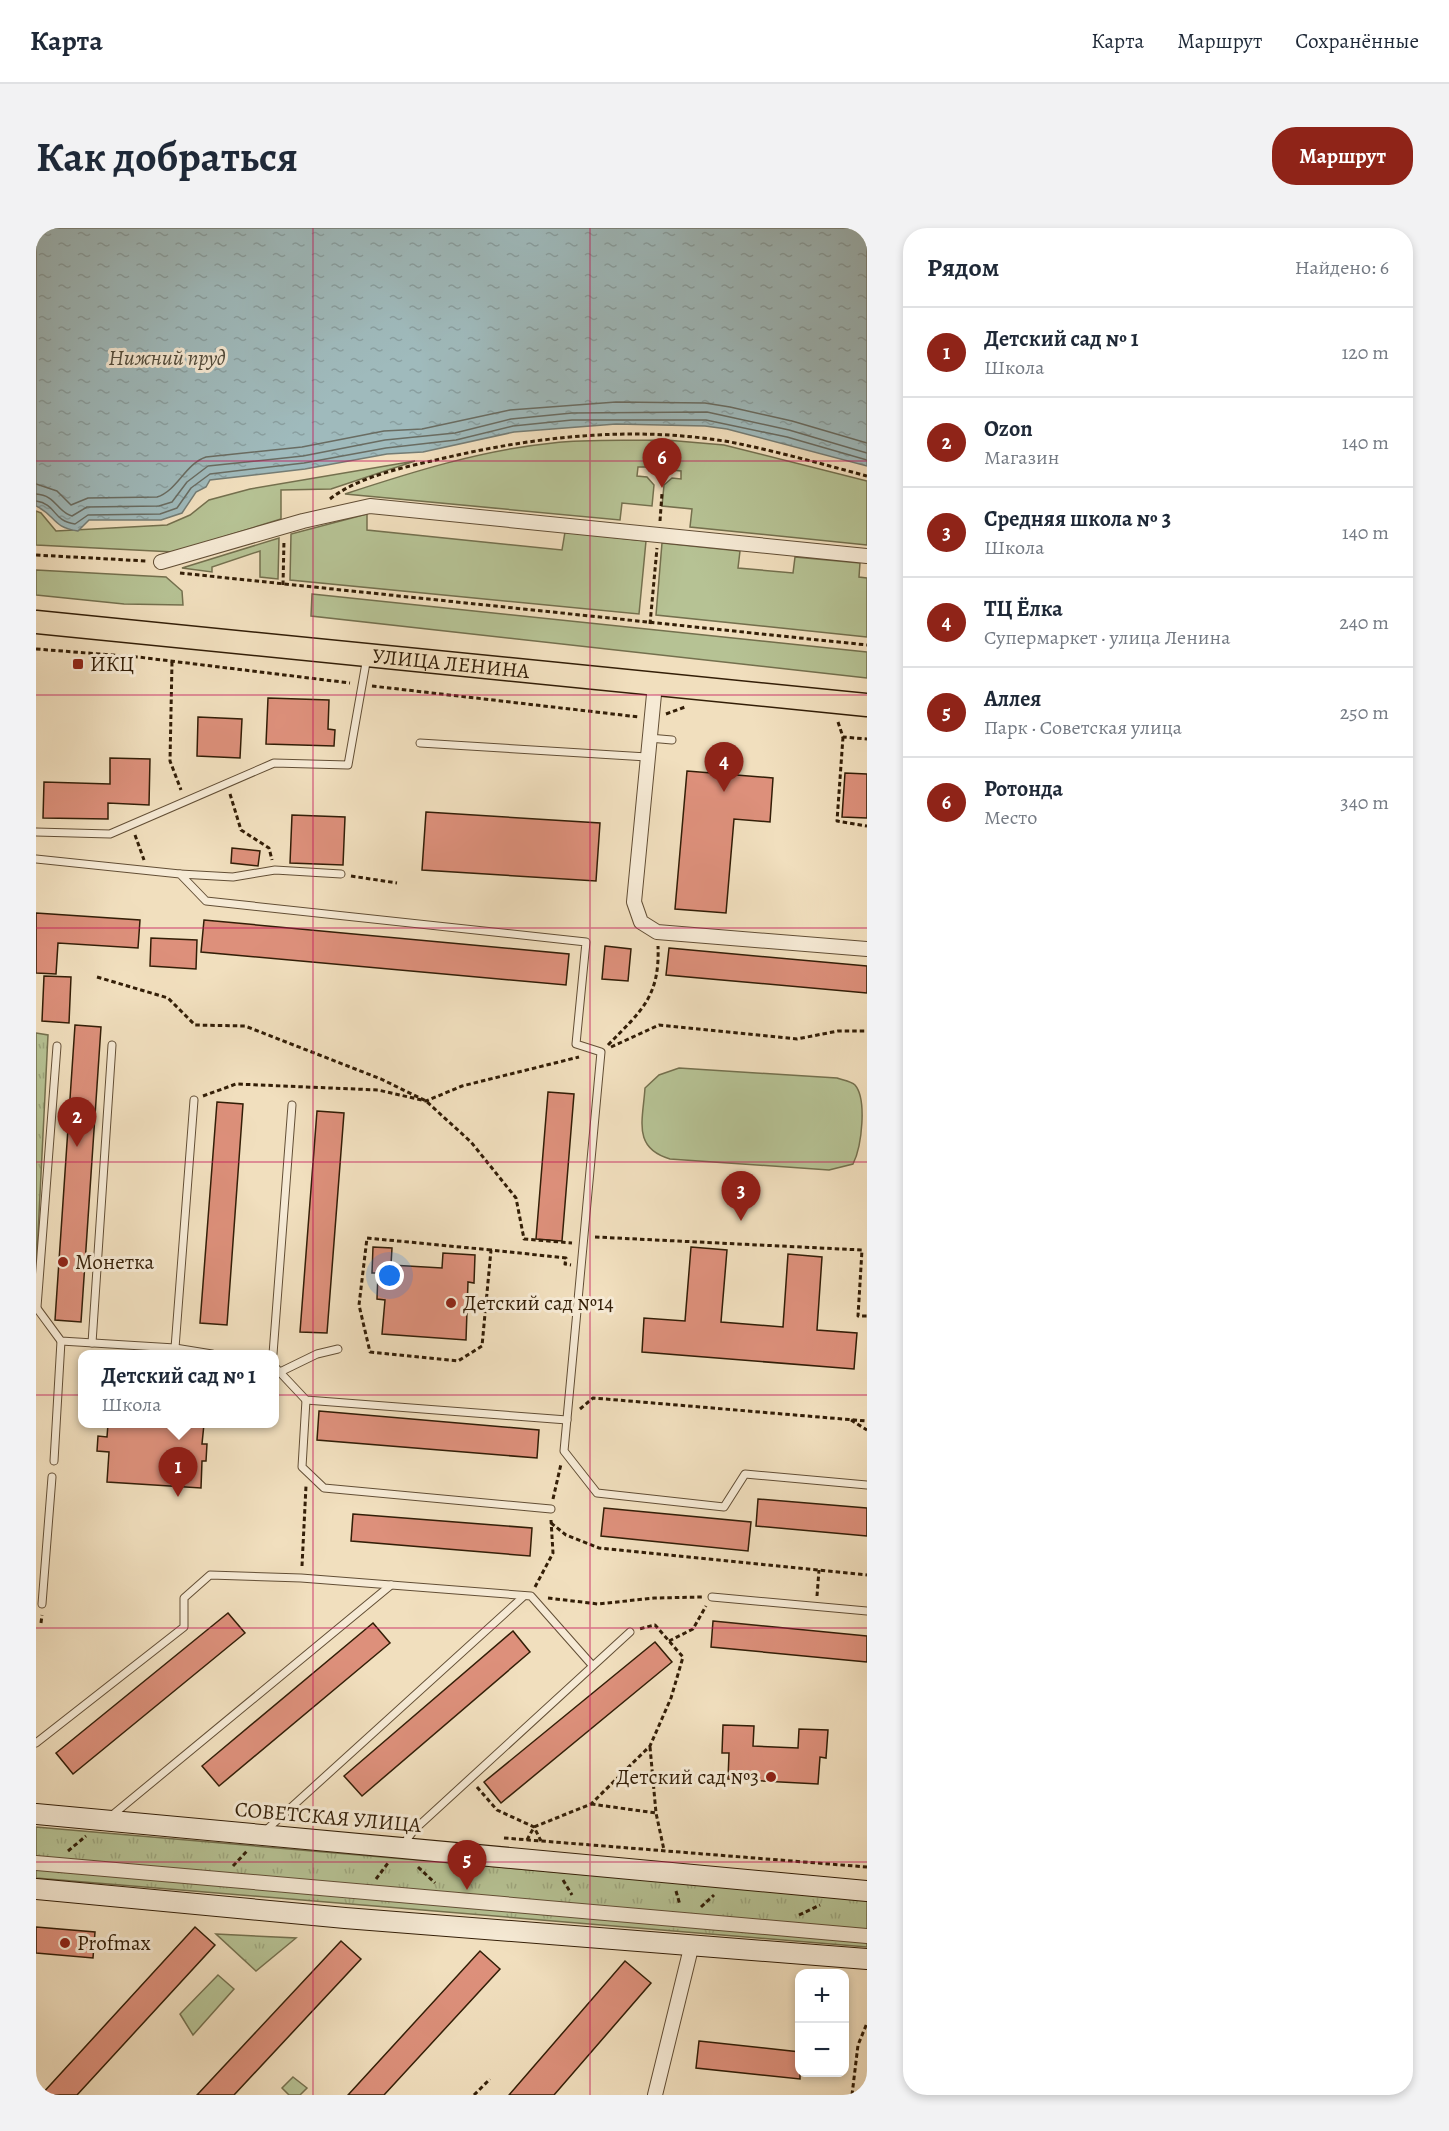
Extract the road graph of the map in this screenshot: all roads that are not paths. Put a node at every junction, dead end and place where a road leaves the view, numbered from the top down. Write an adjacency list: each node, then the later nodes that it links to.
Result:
1 (867, 556): 2 (street)
2 (161, 562)
3 (36, 622): 4 (main road, УЛИЦА ЛЕНИНА)
4 (367, 655): 5 (main road, УЛИЦА ЛЕНИНА); 11 (lane)
5 (655, 684): 6 (main road, УЛИЦА ЛЕНИНА); 7 (street)
6 (867, 705)
7 (649, 738): 8 (lane); 10 (street)
8 (672, 740)
9 (420, 743): 10 (lane)
10 (647, 757): 15 (street)
11 (36, 832)
12 (36, 859): 13 (lane)
13 (180, 874): 14 (lane); 30 (lane)
14 (341, 874)
15 (867, 949)
16 (112, 1045): 22 (lane)
17 (57, 1046): 20 (lane)
18 (194, 1100): 23 (lane)
19 (292, 1105): 26 (lane)
20 (36, 1307): 21 (lane)
21 (61, 1341): 22 (lane); 31 (lane)
22 (92, 1343): 23 (lane)
23 (175, 1348): 25 (lane)
24 (338, 1349): 27 (lane)
25 (187, 1350)
26 (273, 1350)
27 (279, 1368)
28 (279, 1371): 29 (lane)
29 (306, 1400): 30 (lane); 34 (lane)
30 (567, 1420): 33 (lane)
31 (54, 1461)
32 (52, 1477): 38 (lane)
33 (867, 1485)
34 (551, 1509)
35 (391, 1585): 36 (lane); 42 (lane); 44 (lane)
36 (527, 1596): 41 (lane); 45 (lane)
37 (712, 1597): 39 (lane)
38 (42, 1604)
39 (867, 1611)
40 (630, 1632): 41 (lane)
41 (592, 1665): 46 (lane)
42 (36, 1743)
43 (36, 1814): 44 (street, СОВЕТСКАЯ УЛИЦА)
44 (106, 1820): 45 (street, СОВЕТСКАЯ УЛИЦА)
45 (260, 1836): 46 (street, СОВЕТСКАЯ УЛИЦА)
46 (401, 1848): 49 (street, СОВЕТСКАЯ УЛИЦА)
47 (36, 1863): 50 (street)
48 (36, 1889): 51 (street)
49 (867, 1891)
50 (867, 1936)
51 (692, 1944): 52 (street); 53 (street)
52 (867, 1959)
53 (655, 2095)

